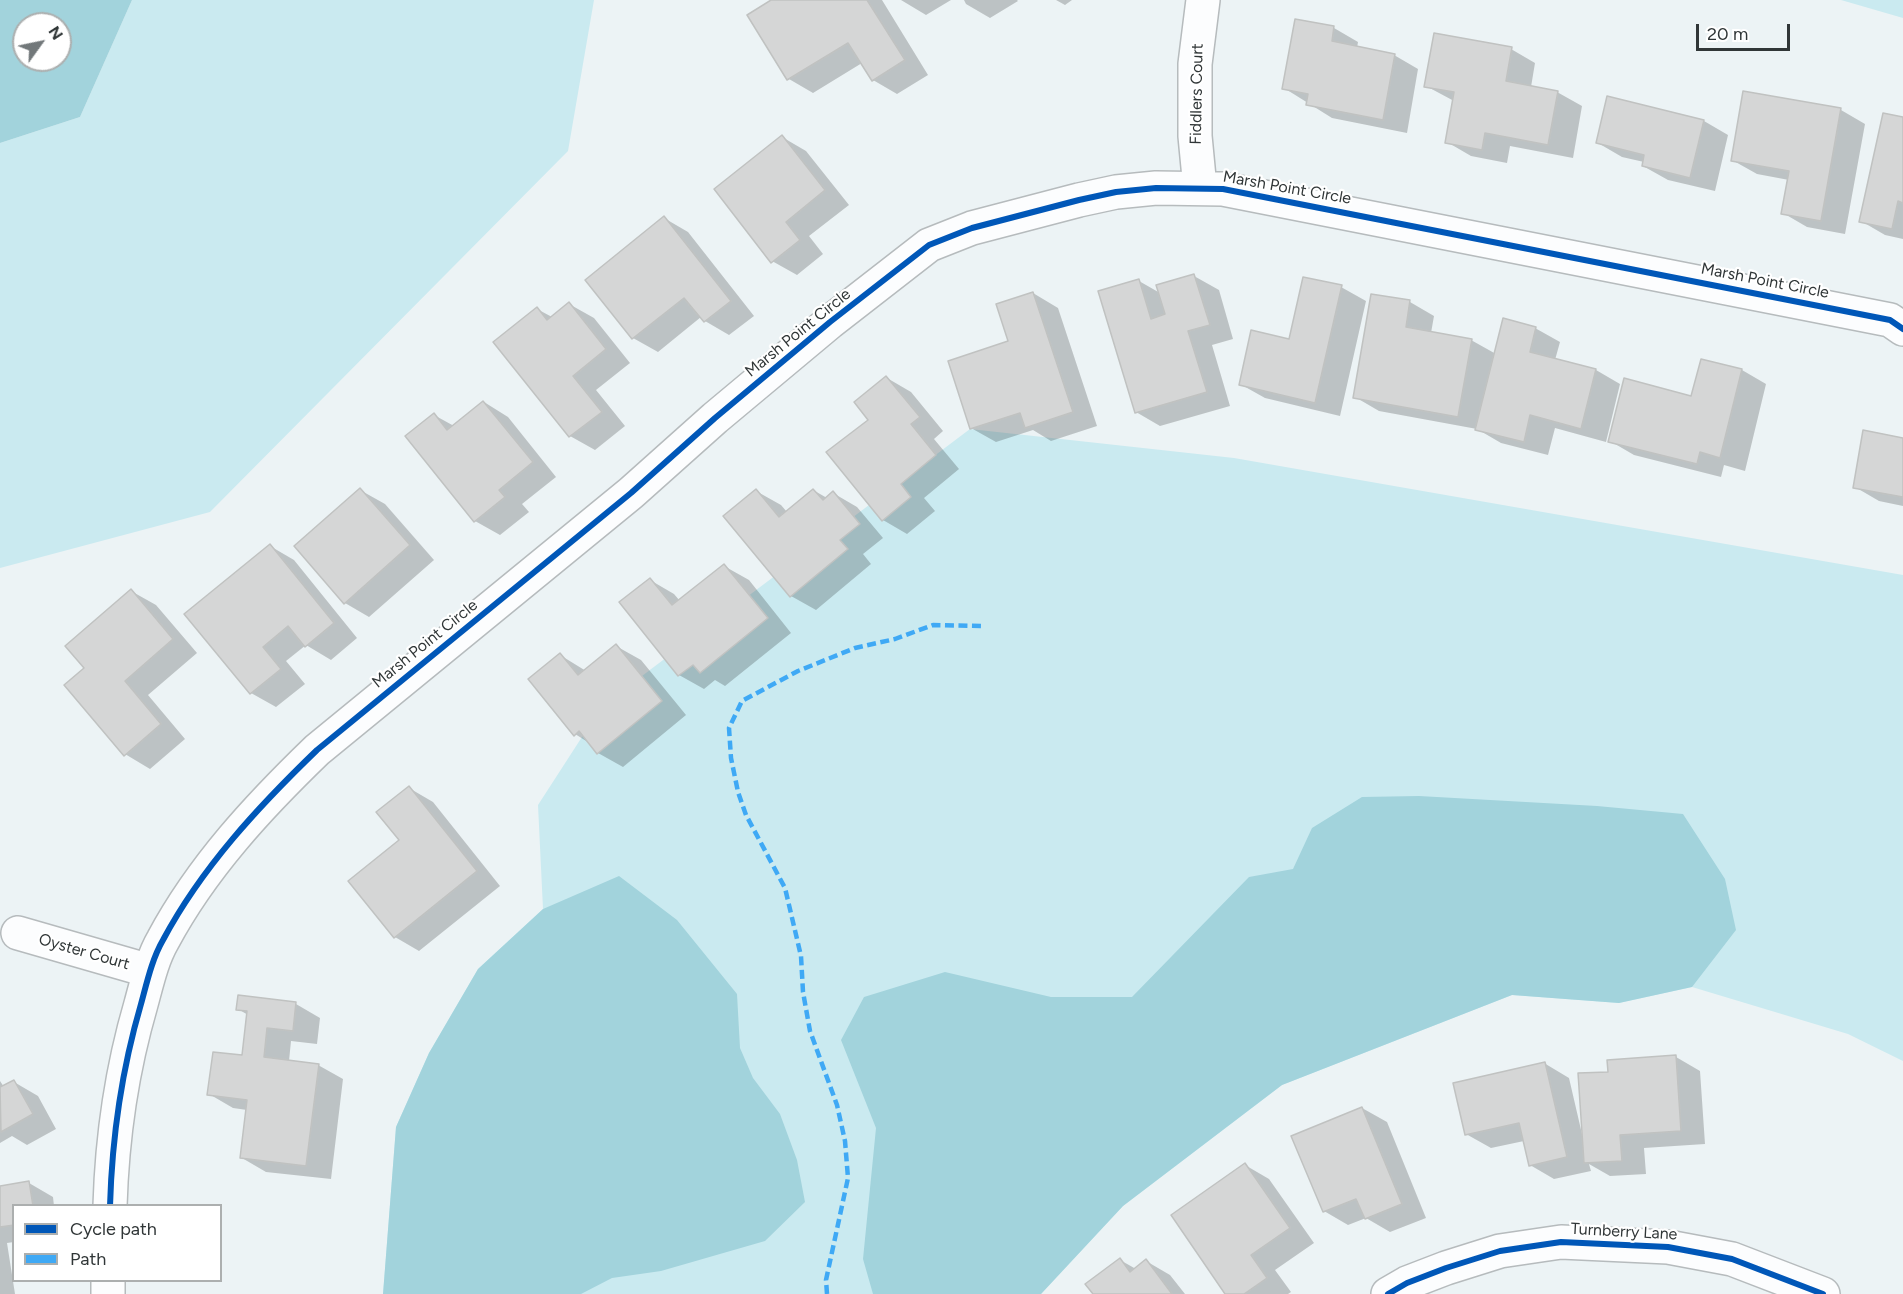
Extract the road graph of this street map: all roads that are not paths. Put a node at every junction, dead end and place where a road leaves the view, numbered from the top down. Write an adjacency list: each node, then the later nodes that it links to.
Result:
1 (1203, 0): 2 (street, Fiddlers Court)
2 (1200, 188): 3 (street, Marsh Point Circle); 5 (street, Marsh Point Circle)
3 (1899, 320)
4 (18, 933): 5 (street, Oyster Court)
5 (150, 971): 6 (street, Marsh Point Circle)
6 (110, 1204)
7 (1388, 1294): 8 (street, Turnberry Lane)
8 (1823, 1294)

